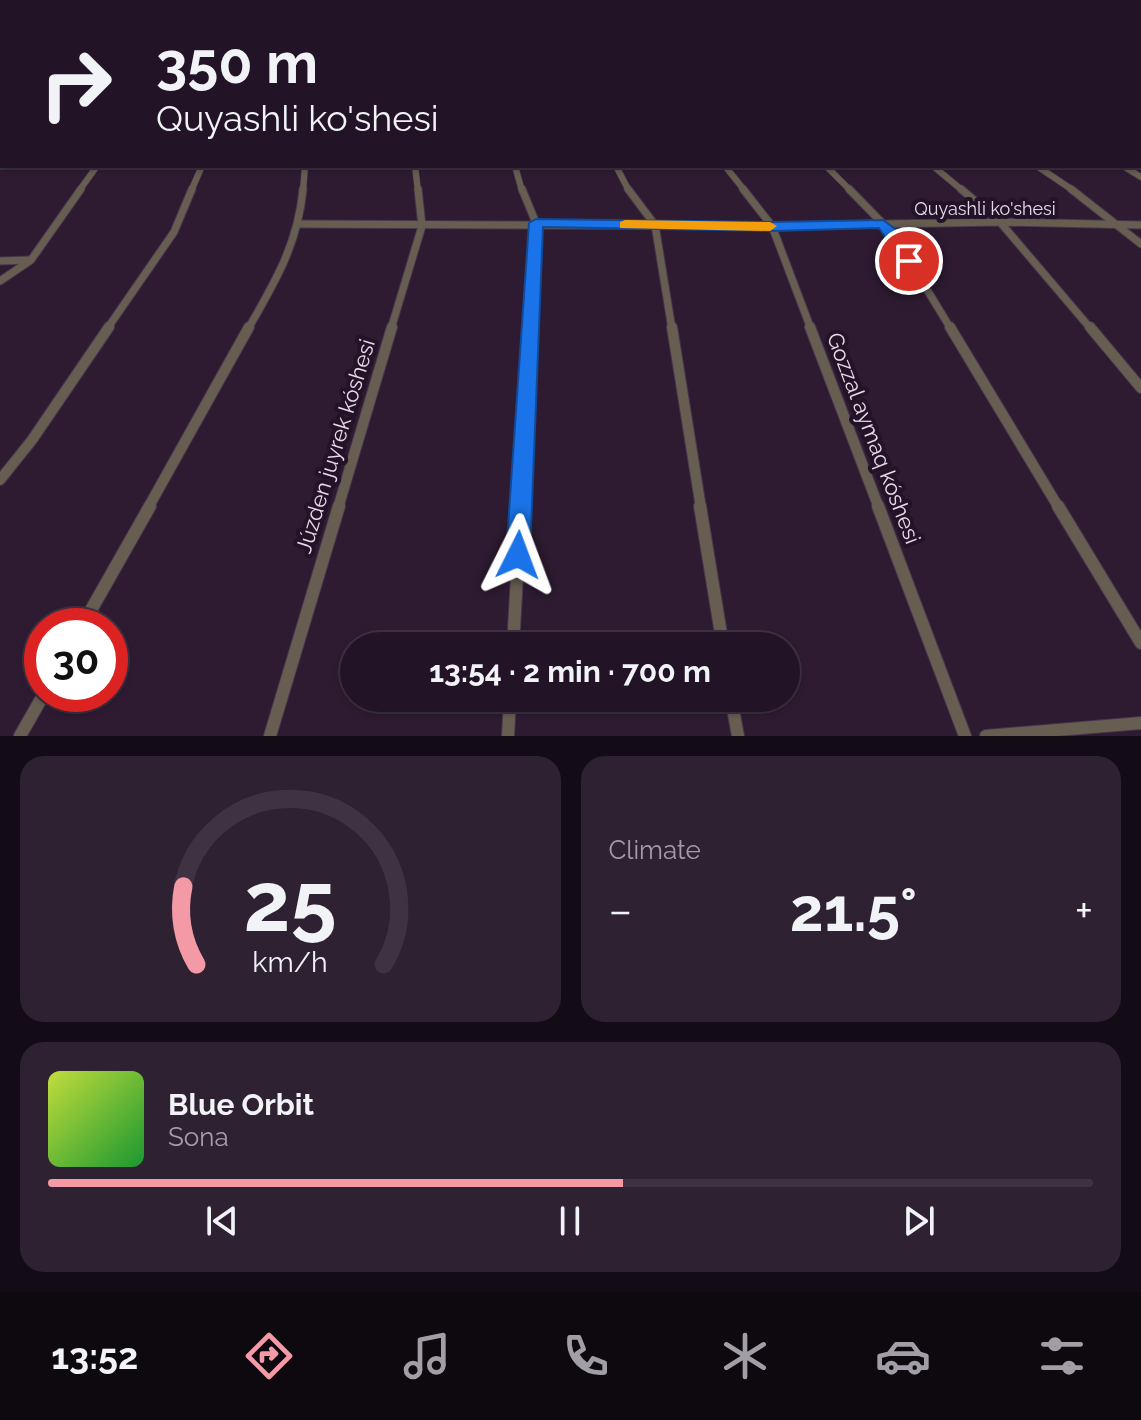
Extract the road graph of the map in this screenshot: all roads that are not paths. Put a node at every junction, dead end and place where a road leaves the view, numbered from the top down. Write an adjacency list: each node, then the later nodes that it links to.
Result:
1 (96, 168): 21 (street)
2 (201, 168): 25 (street)
3 (305, 168): 13 (street)
4 (415, 168): 18 (street, Júzden juyrek kóshesi)
5 (516, 168): 12 (street)
6 (617, 168): 15 (street)
7 (727, 168): 19 (street, Gozzal aymaq kóshesi)
8 (828, 168): 14 (street)
9 (935, 168): 11 (street)
10 (1040, 168): 16 (street)
11 (1000, 222): 14 (street, Quyashli ko'shesi); 16 (street, Quyashli ko'shesi); 24 (street)
12 (536, 223): 15 (street, Quyashli ko'shesi); 18 (street, Quyashli ko'shesi); 27 (street)
13 (300, 224): 18 (street, Quyashli ko'shesi); 26 (street)
14 (883, 224): 19 (street, Quyashli ko'shesi); 29 (street)
15 (655, 225): 19 (street, Quyashli ko'shesi); 28 (street)
16 (1121, 225): 17 (street, Quyashli ko'shesi); 20 (street)
17 (1141, 225)
18 (422, 226): 35 (street, Júzden juyrek kóshesi)
19 (772, 226): 38 (street, Gozzal aymaq kóshesi)
20 (1141, 244)
21 (31, 260): 22 (street); 23 (street)
22 (0, 261)
23 (0, 281)
24 (1141, 388)
25 (0, 480)
26 (92, 608)
27 (514, 632)
28 (721, 632)
29 (1141, 643)
30 (34, 712): 34 (street)
31 (509, 712): 36 (street)
32 (734, 712): 37 (street)
33 (1141, 723): 39 (street)
34 (20, 736)
35 (270, 736)
36 (508, 736)
37 (738, 736)
38 (965, 736)
39 (986, 736)

